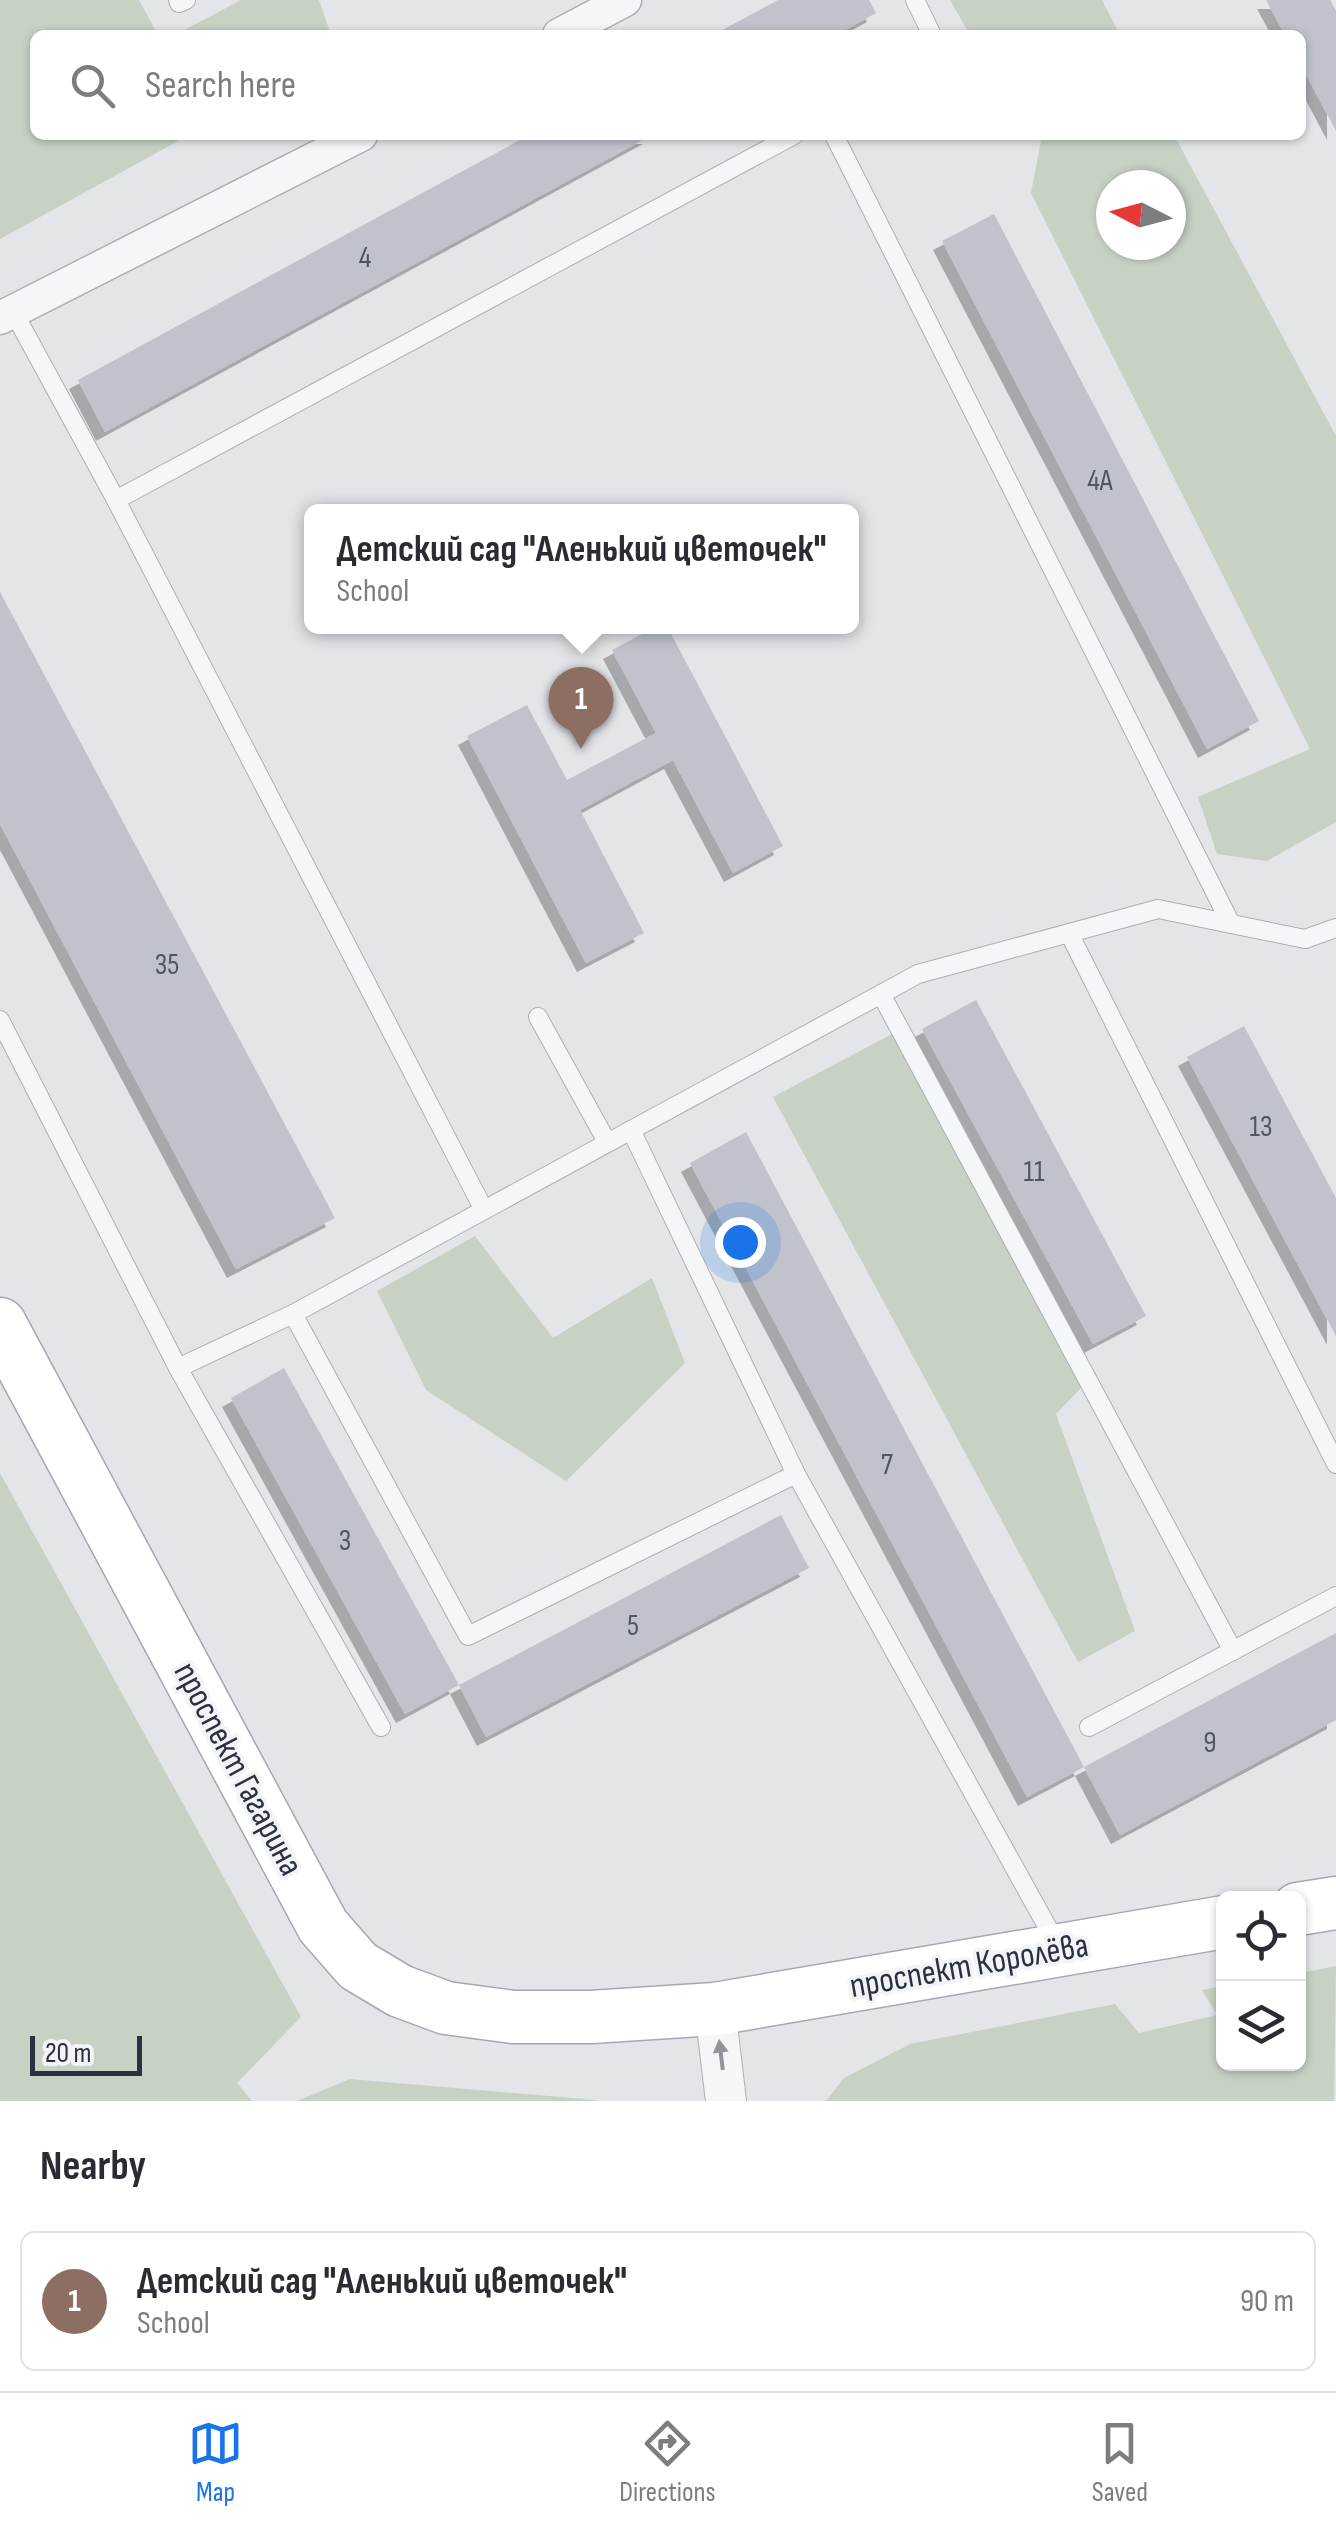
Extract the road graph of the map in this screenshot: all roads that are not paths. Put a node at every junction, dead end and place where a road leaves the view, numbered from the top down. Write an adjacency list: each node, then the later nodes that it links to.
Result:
1 (178, 0): 2 (lane)
2 (186, 0)
3 (916, 0): 6 (lane)
4 (606, 4): 5 (street)
5 (566, 30)
6 (930, 30)
7 (351, 140): 10 (street)
8 (785, 140): 11 (lane)
9 (837, 140): 12 (lane)
10 (6, 314): 11 (lane)
11 (116, 500): 20 (lane)
12 (1231, 924): 13 (lane); 14 (lane)
13 (1336, 928)
14 (1069, 933): 15 (lane); 24 (lane)
15 (881, 994): 18 (lane); 27 (lane)
16 (538, 1017): 19 (lane)
17 (0, 1020): 23 (lane)
18 (631, 1130): 19 (lane); 25 (lane)
19 (607, 1142): 20 (lane)
20 (484, 1210): 21 (lane)
21 (293, 1314): 23 (lane); 25 (lane)
22 (0, 1324): 34 (main road, проспект Гагарина)
23 (178, 1368): 28 (lane)
24 (1336, 1464)
25 (796, 1474): 33 (lane)
26 (1336, 1596): 27 (lane)
27 (1233, 1650): 29 (lane)
28 (381, 1727)
29 (1089, 1727)
30 (1336, 1902): 31 (main road)
31 (1306, 1908)
32 (1216, 1923): 33 (main road, проспект Королёва)
33 (1056, 1951): 34 (main road, проспект Королёва)
34 (715, 2009): 35 (street, one-way to 34)
35 (726, 2101)

